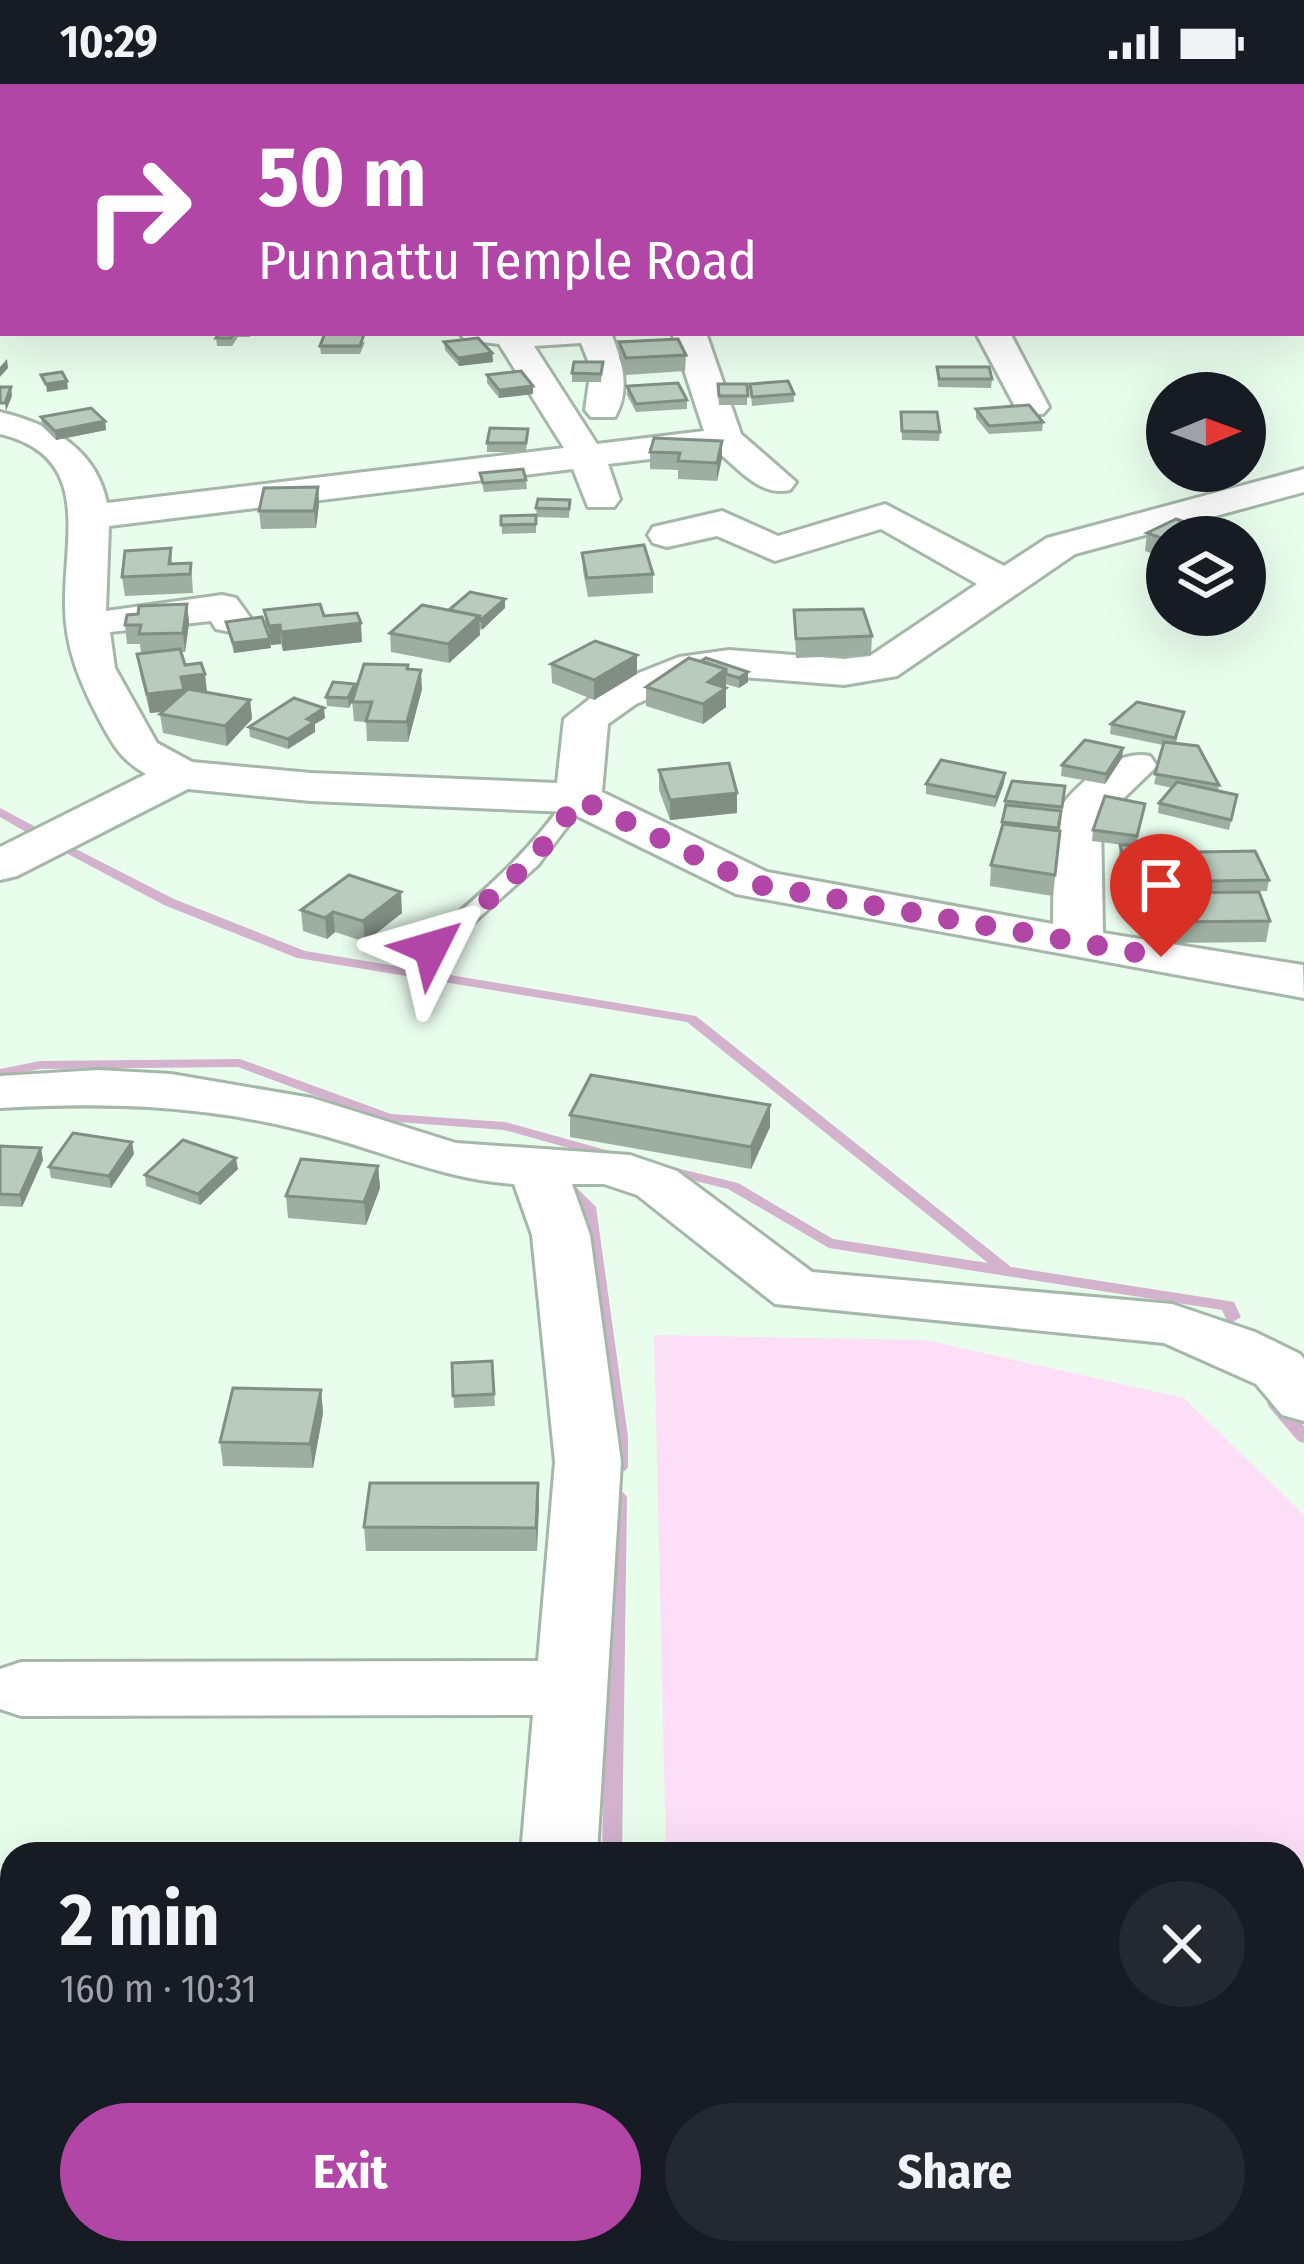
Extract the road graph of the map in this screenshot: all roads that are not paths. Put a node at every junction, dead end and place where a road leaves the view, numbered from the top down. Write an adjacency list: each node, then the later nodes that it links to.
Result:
1 (511, 336): 9 (street)
2 (595, 336): 6 (street)
3 (690, 336): 8 (street)
4 (995, 336): 5 (street)
5 (1030, 406)
6 (603, 410)
7 (0, 423): 13 (street)
8 (725, 439): 9 (street); 11 (street)
9 (587, 456): 12 (street); 13 (street)
10 (1304, 480): 15 (street)
11 (777, 482)
12 (602, 499)
13 (90, 518): 17 (street)
14 (668, 535): 15 (street)
15 (1006, 584): 20 (street)
16 (231, 620): 17 (street)
17 (86, 624): 19 (street)
18 (1134, 766): 22 (street)
19 (181, 775): 20 (street); 21 (street)
20 (578, 798): 22 (street); 23 (lane)
21 (9, 850)
22 (1078, 944): 24 (street)
23 (431, 948)
24 (1298, 967)
25 (0, 1092): 26 (street)
26 (538, 1167): 27 (street); 28 (street)
27 (1304, 1400)
28 (572, 1688): 29 (street); 30 (street)
29 (21, 1689)
30 (560, 1842)

